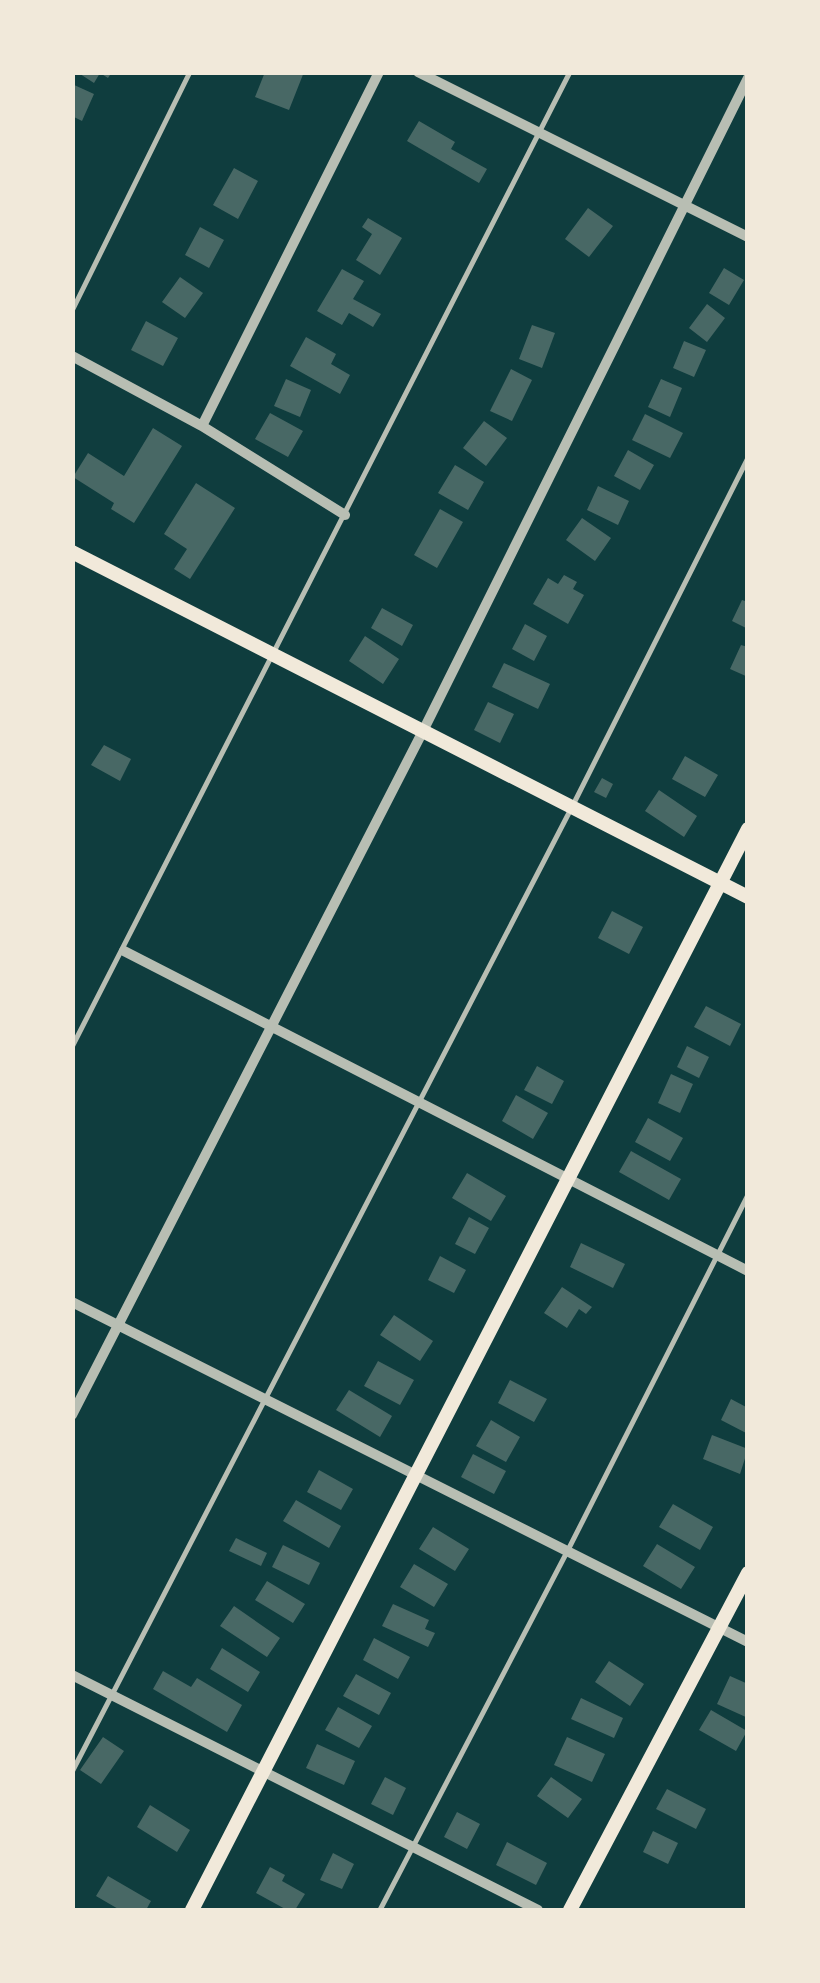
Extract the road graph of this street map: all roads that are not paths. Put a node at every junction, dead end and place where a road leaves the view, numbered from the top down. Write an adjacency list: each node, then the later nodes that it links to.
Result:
1 (190, 72): 9 (lane)
2 (379, 72): 11 (street)
3 (418, 72): 6 (street)
4 (570, 72): 6 (lane)
5 (748, 78): 7 (street)
6 (540, 133): 7 (street); 13 (lane)
7 (684, 205): 8 (street); 16 (street)
8 (748, 237)
9 (72, 310)
10 (72, 356): 11 (street)
11 (202, 426): 13 (street)
12 (748, 458): 17 (lane)
13 (345, 514): 15 (lane)
14 (72, 552): 15 (main road)
15 (274, 656): 16 (main road); 21 (lane)
16 (423, 731): 17 (main road); 22 (street)
17 (572, 807): 19 (main road); 24 (lane)
18 (748, 829): 19 (main road)
19 (720, 883): 20 (main road); 25 (main road)
20 (748, 896)
21 (124, 951): 22 (street); 23 (lane)
22 (273, 1027): 24 (street); 30 (street)
23 (72, 1047)
24 (420, 1102): 25 (street); 31 (lane)
25 (570, 1179): 27 (street); 33 (main road)
26 (748, 1195): 27 (lane)
27 (717, 1255): 28 (street); 34 (lane)
28 (748, 1270)
29 (72, 1302): 30 (street)
30 (119, 1326): 31 (street); 32 (street)
31 (264, 1400): 33 (street); 39 (lane)
32 (72, 1416)
33 (416, 1477): 34 (street); 41 (main road)
34 (567, 1552): 36 (street); 42 (lane)
35 (748, 1573): 36 (main road)
36 (720, 1628): 37 (street); 46 (main road)
37 (748, 1642)
38 (72, 1675): 39 (street)
39 (112, 1694): 40 (lane); 41 (street)
40 (72, 1772)
41 (264, 1772): 42 (street); 43 (main road)
42 (412, 1847): 44 (lane); 45 (street)
43 (192, 1910)
44 (380, 1910)
45 (538, 1910)
46 (570, 1910)

